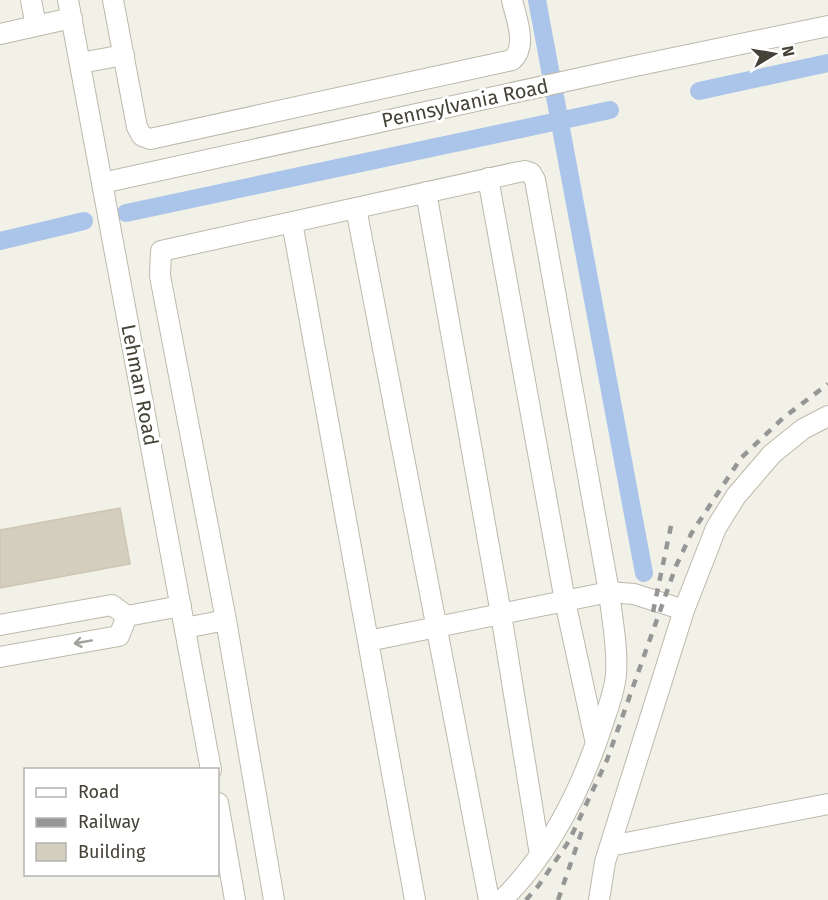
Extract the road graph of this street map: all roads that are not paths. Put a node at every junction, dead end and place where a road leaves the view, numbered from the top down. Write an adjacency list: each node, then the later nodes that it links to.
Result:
1 (31, 0): 5 (street)
2 (113, 0): 8 (street)
3 (513, 0): 8 (street)
4 (70, 9): 5 (street); 9 (street, Lehman Road)
5 (36, 26): 7 (street)
6 (828, 26): 11 (street, Pennsylvania Road)
7 (0, 34)
8 (124, 55): 9 (street)
9 (80, 63): 11 (street, Lehman Road)
10 (488, 178): 12 (street); 16 (street); 17 (street)
11 (102, 183): 18 (street, Lehman Road)
12 (426, 192): 13 (street); 20 (street)
13 (356, 208): 14 (street); 24 (street)
14 (292, 222): 22 (street); 26 (street)
15 (828, 416): 19 (street)
16 (609, 592): 17 (street); 19 (street); 28 (street)
17 (565, 601): 20 (street); 28 (street)
18 (181, 606): 21 (street); 25 (street, Lehman Road)
19 (684, 610): 32 (street)
20 (501, 614): 24 (street); 33 (street)
21 (128, 616): 23 (street); 27 (street, one-way to 27)
22 (226, 620): 25 (street); 35 (street)
23 (0, 625)
24 (437, 627): 26 (street); 37 (street)
25 (185, 628): 29 (street, Lehman Road)
26 (368, 641): 36 (street)
27 (0, 657)
28 (596, 745): 33 (street)
29 (211, 768)
30 (828, 804): 32 (street)
31 (219, 809): 34 (street)
32 (610, 846): 39 (street)
33 (540, 855): 38 (street)
34 (235, 900)
35 (274, 900)
36 (415, 900)
37 (489, 900)
38 (502, 900)
39 (599, 900)

